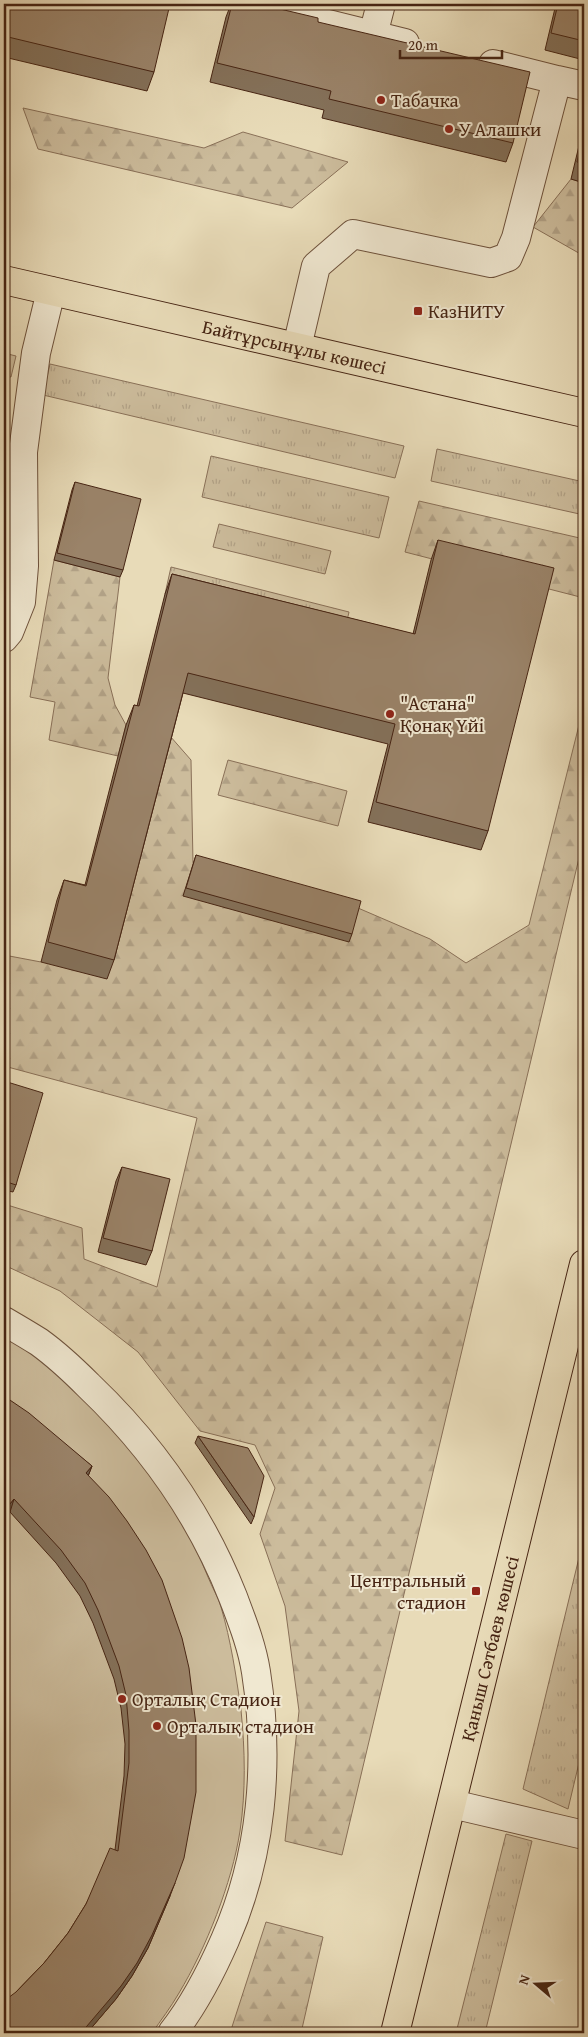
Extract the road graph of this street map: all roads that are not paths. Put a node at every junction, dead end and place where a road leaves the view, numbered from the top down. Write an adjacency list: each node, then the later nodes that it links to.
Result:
1 (246, 4): 3 (lane)
2 (381, 4): 3 (lane)
3 (373, 35): 4 (lane)
4 (431, 49)
5 (470, 58): 6 (lane)
6 (557, 80): 7 (lane); 10 (lane)
7 (584, 86)
8 (4, 280): 9 (main road, Байтұрсынұлы көшесі)
9 (51, 291): 10 (main road, Байтұрсынұлы көшесі); 12 (lane)
10 (297, 347): 11 (main road, Байтұрсынұлы көшесі)
11 (584, 413)
12 (4, 638)
13 (584, 1264): 15 (main road, Қаныш Сәтбаев көшесі)
14 (4, 1321): 17 (lane)
15 (452, 1804): 16 (lane); 18 (main road, Қаныш Сәтбаев көшесі)
16 (584, 1835)
17 (172, 2033)
18 (395, 2033)

